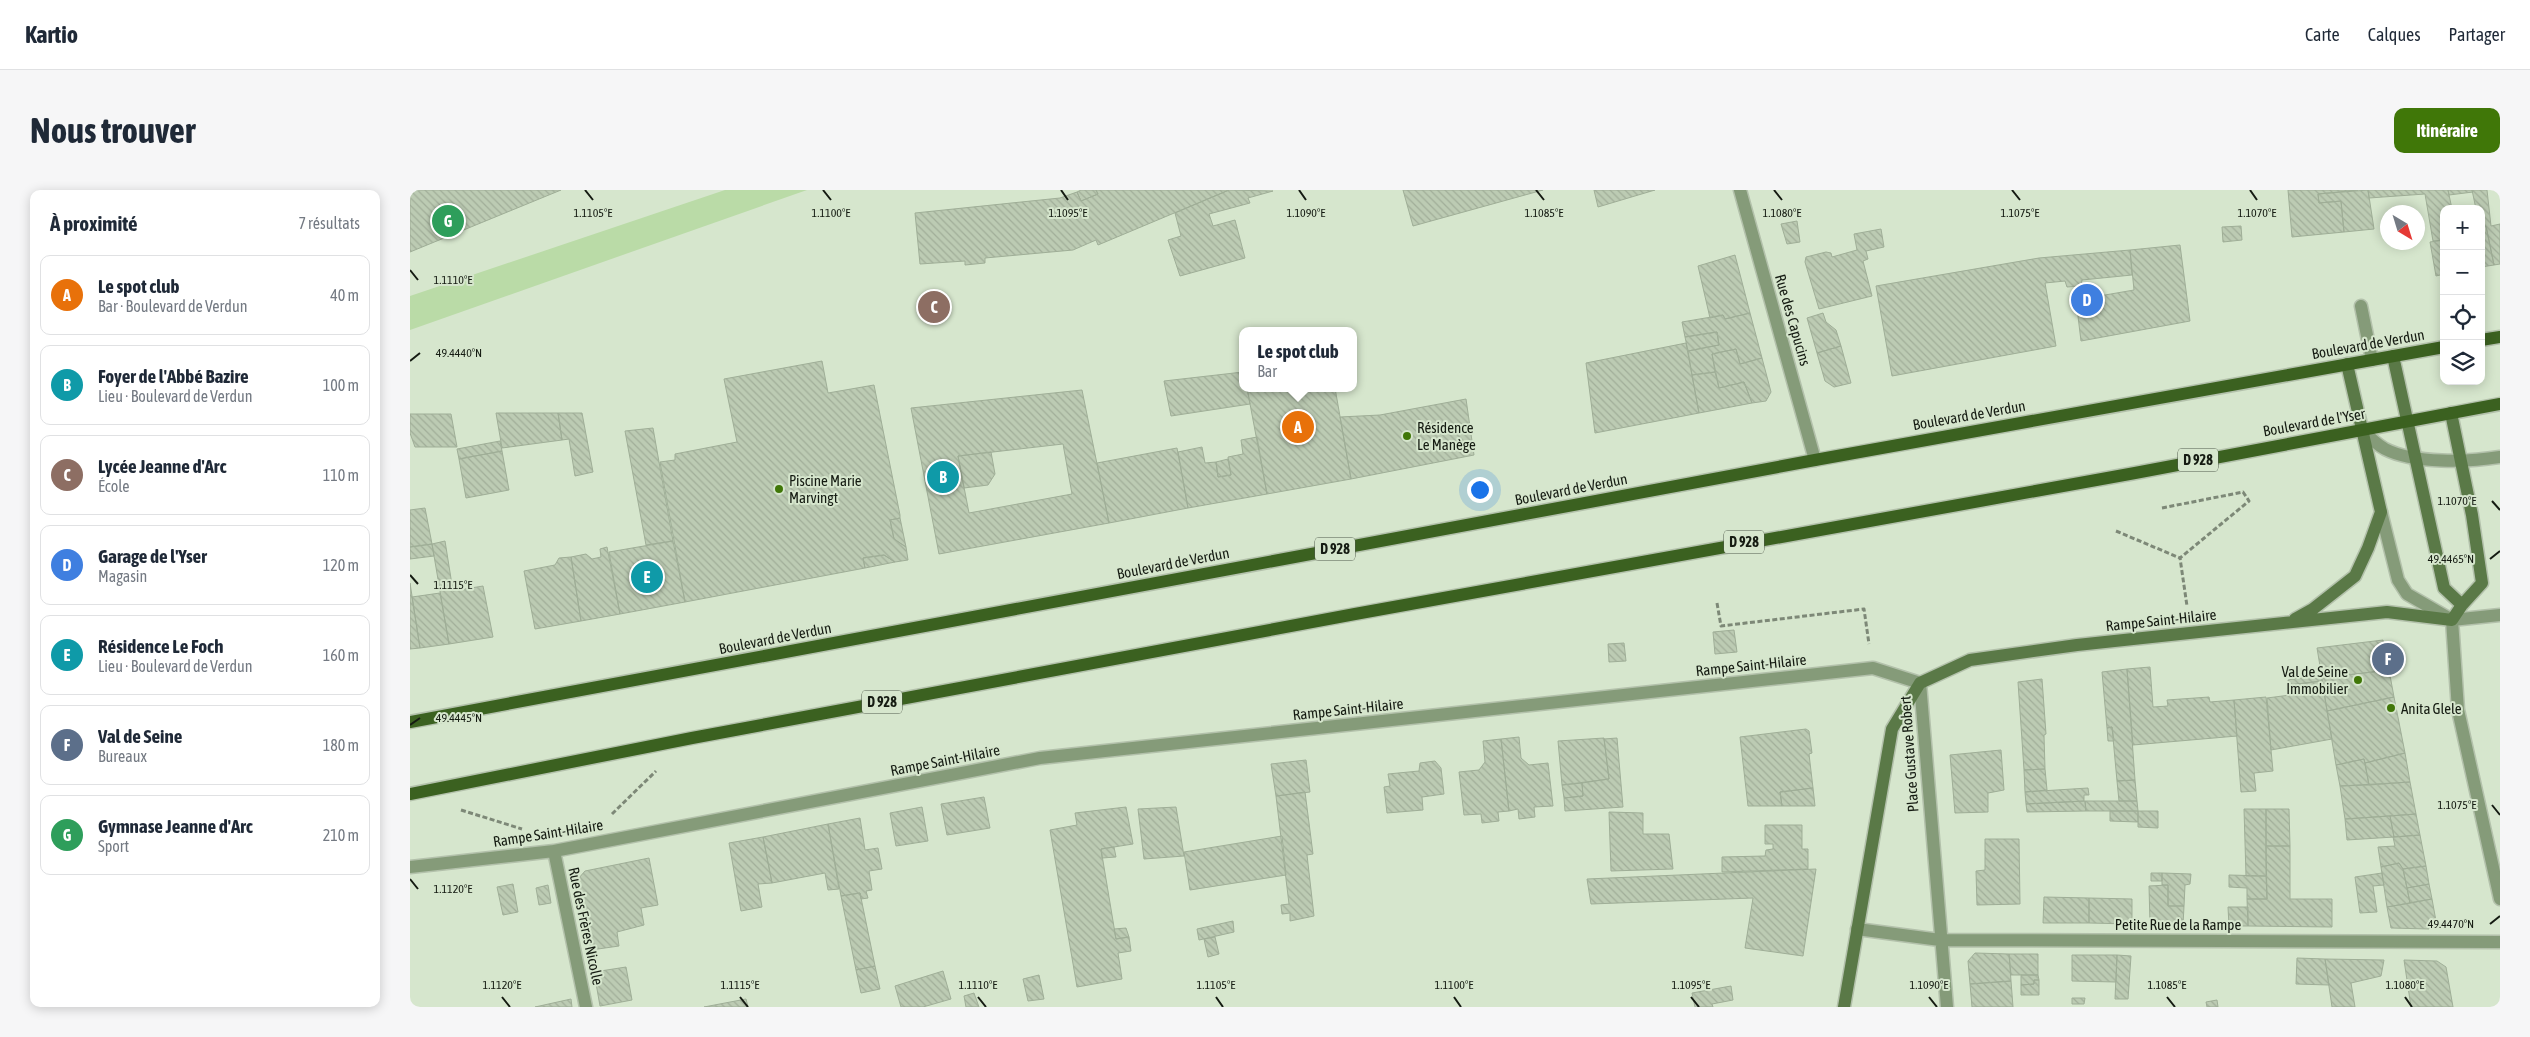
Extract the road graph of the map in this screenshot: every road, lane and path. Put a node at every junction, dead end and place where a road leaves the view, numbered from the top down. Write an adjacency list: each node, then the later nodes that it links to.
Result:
1 (1740, 190): 15 (street, Rue des Capucins)
2 (2361, 306): 7 (street)
3 (2500, 337): 4 (main road)
4 (2485, 339)
5 (2440, 348): 6 (main road, Boulevard de Verdun / D 928)
6 (2394, 356): 7 (main road, Boulevard de Verdun / D 928); 11 (street)
7 (2372, 360): 8 (main road, Boulevard de Verdun / D 928)
8 (2347, 364): 12 (street); 15 (main road, Boulevard de Verdun / D 928)
9 (2500, 404): 10 (main road, Boulevard de l'Yser / D 928)
10 (2451, 413): 11 (main road, Boulevard de l'Yser / D 928); 16 (street)
11 (2408, 421): 12 (main road, Boulevard de l'Yser / D 928); 13 (street)
12 (2362, 429): 13 (street); 18 (street); 31 (main road, Boulevard de l'Yser / D 928)
13 (2416, 457): 16 (street); 22 (street)
14 (2500, 457): 16 (street)
15 (1815, 460): 29 (main road, Boulevard de Verdun / D 928)
16 (2461, 461): 22 (street)
17 (2162, 508): 20 (path)
18 (2381, 512): 25 (street); 26 (street, Rampe Saint-Hilaire)
19 (2116, 531): 20 (path)
20 (2180, 558): 23 (path)
21 (1717, 603): 27 (path)
22 (2462, 605): 25 (street)
23 (2186, 606)
24 (2500, 615): 25 (street)
25 (2452, 620): 26 (street, Rampe Saint-Hilaire); 37 (street)
26 (2288, 622): 28 (street, Rampe Saint-Hilaire)
27 (1873, 668): 28 (street, Rampe Saint-Hilaire); 34 (street, Rampe Saint-Hilaire)
28 (1920, 683): 38 (street, Place Gustave Robert); 39 (street, Place Gustave Robert)
29 (410, 722)
30 (660, 768): 34 (path)
31 (410, 794)
32 (460, 810): 33 (path)
33 (524, 829)
34 (579, 846): 35 (street, Rampe Saint-Hilaire)
35 (554, 851): 36 (street, Rampe Saint-Hilaire); 41 (street, Rue des Frères Nicolle)
36 (410, 867)
37 (2500, 899)
38 (1857, 929): 39 (street, Petite Rue de la Rampe); 42 (street, Place Gustave Robert)
39 (1940, 940): 40 (street, Petite Rue de la Rampe); 43 (street, Place Gustave Robert)
40 (2500, 942)
41 (586, 1007)
42 (1844, 1007)
43 (1947, 1007)

